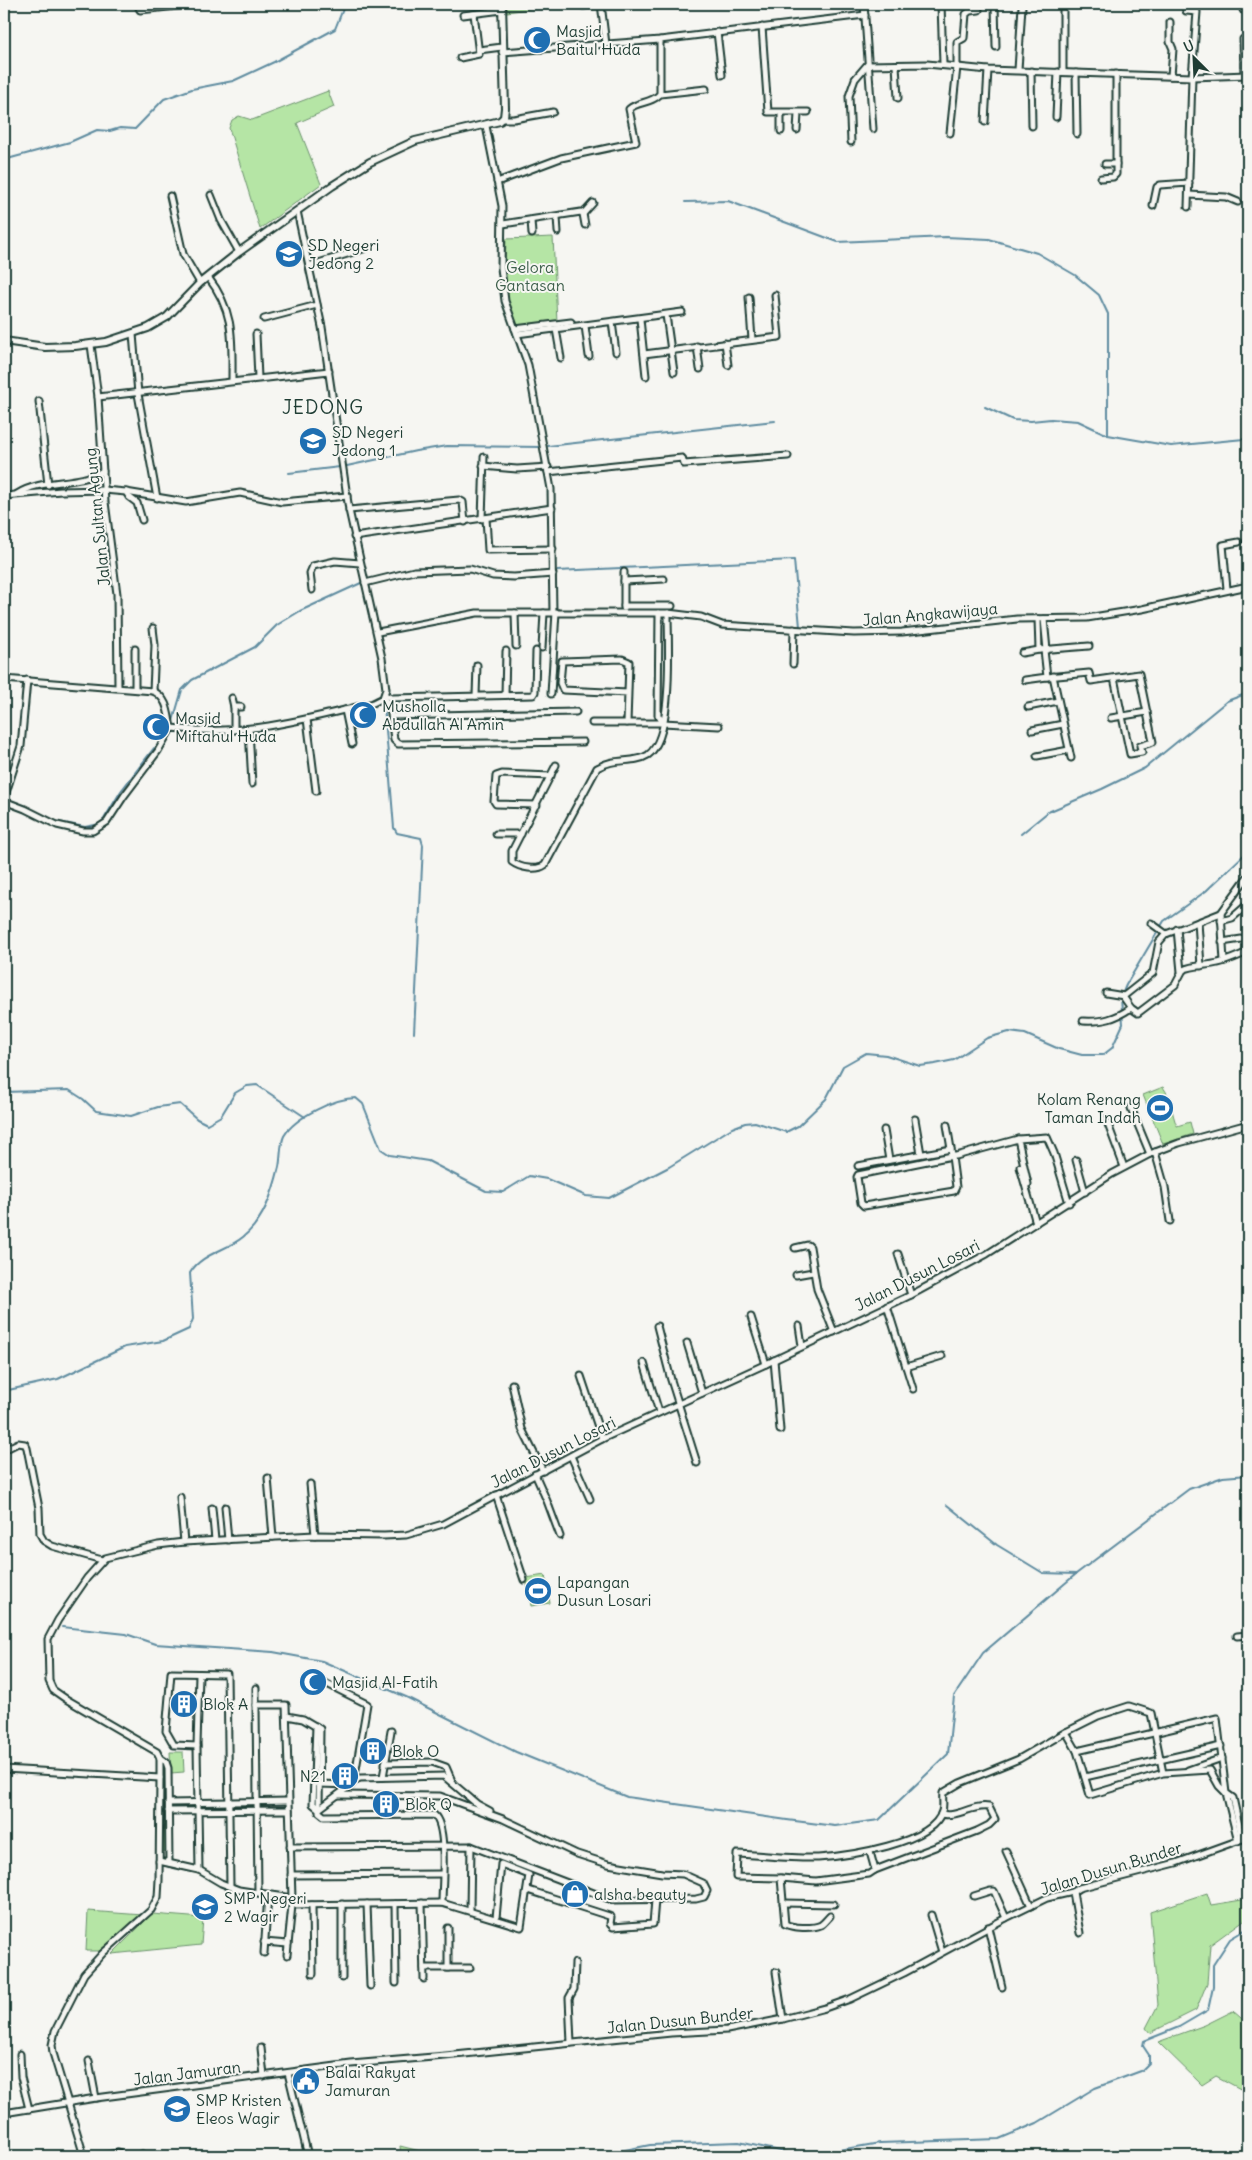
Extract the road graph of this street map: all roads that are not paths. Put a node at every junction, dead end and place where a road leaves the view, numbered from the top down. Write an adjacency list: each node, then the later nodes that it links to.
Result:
1 (137, 4): 2 (street)
2 (197, 4)
3 (603, 4): 10 (street); 23 (street)
4 (864, 4): 17 (street)
5 (940, 4): 28 (street)
6 (996, 4): 24 (street)
7 (1063, 4): 35 (street)
8 (1184, 4): 41 (street)
9 (1244, 4): 14 (street)
10 (583, 6)
11 (1022, 6): 33 (street)
12 (502, 7): 15 (street); 25 (street)
13 (979, 10): 31 (street)
14 (1243, 10)
15 (474, 14): 16 (street); 26 (street)
16 (463, 15)
17 (865, 15): 19 (street); 29 (street)
18 (1170, 22): 40 (street)
19 (762, 26): 20 (street); 47 (street)
20 (717, 32): 22 (street); 38 (street)
21 (1243, 39): 39 (street)
22 (660, 40): 23 (street); 43 (street)
23 (606, 44): 25 (street)
24 (996, 47)
25 (502, 49): 26 (street); 50 (street)
26 (479, 50): 27 (street)
27 (460, 58)
28 (942, 64): 30 (street); 31 (street)
29 (867, 65): 30 (street); 54 (street); 59 (street)
30 (896, 65): 44 (street)
31 (957, 67): 32 (street); 57 (street)
32 (988, 70): 33 (street); 51 (street)
33 (1018, 70): 34 (street)
34 (1032, 71): 35 (street); 53 (street)
35 (1061, 72): 36 (street); 49 (street)
36 (1076, 73): 37 (street); 58 (street)
37 (1116, 74): 40 (street); 61 (street)
38 (722, 75)
39 (1246, 75): 41 (street)
40 (1171, 76): 41 (street)
41 (1192, 77): 64 (street)
42 (706, 89): 43 (street)
43 (660, 94): 63 (street)
44 (898, 98)
45 (553, 112): 50 (street)
46 (808, 112): 48 (street)
47 (781, 113): 48 (street); 56 (street)
48 (798, 114): 55 (street)
49 (1056, 117)
50 (502, 119): 52 (street)
51 (985, 122)
52 (486, 126): 63 (street); 72 (street)
53 (1032, 126)
54 (873, 129)
55 (797, 130)
56 (781, 131)
57 (950, 133)
58 (1077, 134)
59 (851, 142)
60 (1105, 164): 61 (street)
61 (1116, 164): 62 (street)
62 (1101, 178)
63 (497, 182): 76 (street)
64 (1189, 183): 67 (street); 70 (street)
65 (211, 195): 81 (street)
66 (170, 196): 84 (street)
67 (1189, 196): 68 (street); 71 (street)
68 (1238, 202)
69 (593, 203): 73 (street)
70 (1153, 206)
71 (1188, 207)
72 (297, 211): 81 (street); 82 (street)
73 (583, 214): 74 (street); 77 (street)
74 (556, 217): 75 (street); 78 (street)
75 (531, 220): 76 (street); 79 (street)
76 (502, 224): 96 (street)
77 (585, 225)
78 (558, 232)
79 (532, 234)
80 (363, 249): 82 (street)
81 (239, 252): 83 (street)
82 (309, 266): 87 (street)
83 (208, 276): 84 (street); 115 (street)
84 (200, 283): 97 (street)
85 (775, 295): 99 (street)
86 (748, 297): 99 (street)
87 (317, 305): 90 (street); 111 (street)
88 (682, 312): 89 (street)
89 (666, 315): 91 (street); 104 (street)
90 (264, 319)
91 (640, 319): 93 (street); 106 (street)
92 (571, 322): 96 (street)
93 (612, 322): 94 (street); 105 (street)
94 (585, 326): 95 (street); 107 (street)
95 (556, 329): 96 (street); 108 (street)
96 (516, 331): 122 (street)
97 (133, 334): 102 (street); 116 (street)
98 (256, 334): 114 (street)
99 (752, 340): 101 (street)
100 (4, 342): 102 (street)
101 (725, 343): 103 (street); 109 (street)
102 (90, 345): 117 (street, Jalan Sultan Agung)
103 (697, 346): 104 (street); 110 (street)
104 (671, 350): 106 (street); 112 (street)
105 (616, 352)
106 (644, 354): 113 (street)
107 (589, 356)
108 (561, 358)
109 (728, 365)
110 (700, 369)
111 (329, 371): 114 (street); 129 (street)
112 (674, 372)
113 (646, 376)
114 (258, 378): 115 (street)
115 (232, 381): 116 (street)
116 (138, 394): 117 (street); 130 (street)
117 (98, 397): 123 (street, Jalan Sultan Agung)
118 (39, 400): 124 (street)
119 (788, 456): 122 (street)
120 (484, 457): 121 (street)
121 (483, 466): 122 (street); 133 (street)
122 (548, 470): 131 (street)
123 (103, 471): 124 (street); 125 (street, Jalan Sultan Agung)
124 (48, 484): 127 (street)
125 (104, 490): 126 (street); 127 (street); 178 (street, Jalan Sultan Agung)
126 (126, 492): 130 (street); 134 (street)
127 (17, 494): 128 (street)
128 (4, 496)
129 (347, 496): 130 (street); 132 (street)
130 (157, 498)
131 (552, 508): 133 (street); 138 (street)
132 (349, 510): 135 (street); 136 (street)
133 (484, 518): 135 (street); 138 (street)
134 (142, 520)
135 (465, 522): 136 (street)
136 (354, 538): 139 (street)
137 (1239, 542): 146 (street)
138 (553, 549): 141 (street)
139 (360, 563): 144 (street); 147 (street)
140 (624, 572): 143 (street)
141 (553, 574): 144 (street); 151 (street)
142 (664, 579): 143 (street)
143 (624, 581): 148 (street)
144 (365, 583): 159 (street)
145 (1248, 586): 146 (street, Jalan Angkawijaya)
146 (1227, 589): 156 (street, Jalan Angkawijaya)
147 (312, 590)
148 (624, 606): 149 (street); 153 (street)
149 (672, 606)
150 (544, 612): 151 (street, Jalan Angkawijaya); 152 (street, Jalan Angkawijaya); 164 (street)
151 (555, 612): 153 (street, Jalan Angkawijaya); 182 (street)
152 (515, 613): 159 (street, Jalan Angkawijaya); 162 (street)
153 (624, 613): 154 (street, Jalan Angkawijaya)
154 (659, 613): 155 (street, Jalan Angkawijaya); 160 (street)
155 (668, 613): 158 (street, Jalan Angkawijaya); 161 (street)
156 (1041, 619): 158 (street, Jalan Angkawijaya); 166 (street)
157 (153, 628): 180 (street)
158 (794, 629): 170 (street)
159 (378, 632): 184 (street)
160 (659, 638): 161 (street); 200 (street)
161 (668, 639): 200 (street)
162 (516, 646)
163 (1088, 646): 166 (street)
164 (542, 648)
165 (135, 649): 179 (street)
166 (1043, 650): 169 (street); 173 (street)
167 (506, 651): 183 (street)
168 (536, 651): 183 (street)
169 (1022, 653)
170 (793, 664)
171 (477, 665): 185 (street)
172 (1053, 676): 173 (street); 175 (street); 187 (street)
173 (1047, 677): 177 (street)
174 (4, 678): 176 (street)
175 (1114, 678): 193 (street); 195 (street)
176 (27, 680): 178 (street); 216 (street)
177 (1025, 680)
178 (118, 687): 179 (street)
179 (135, 689): 180 (street)
180 (152, 691): 203 (street)
181 (628, 693): 181 (street); 199 (street)
182 (551, 694)
183 (505, 695): 185 (street)
184 (384, 696): 185 (street); 191 (street); 194 (street)
185 (476, 696)
186 (232, 698): 188 (street)
187 (1058, 701): 190 (street); 201 (street)
188 (234, 707): 189 (street); 205 (street)
189 (241, 707)
190 (1028, 707)
191 (345, 710): 197 (street); 208 (street)
192 (576, 712): 194 (street)
193 (1147, 712): 195 (street); 195 (street)
194 (392, 716): 207 (street)
195 (1122, 716): 196 (street)
196 (1111, 718)
197 (307, 720): 204 (street); 215 (street)
198 (592, 722): 199 (street)
199 (627, 723): 200 (street)
200 (663, 723): 202 (street); 219 (street)
201 (1063, 724): 206 (street); 209 (street)
202 (719, 726)
203 (171, 728): 205 (street); 216 (street)
204 (249, 729): 205 (street); 214 (street)
205 (234, 730)
206 (1032, 730)
207 (583, 742)
208 (352, 744)
209 (1069, 750): 210 (street); 211 (street)
210 (1037, 756)
211 (1071, 758)
212 (556, 765): 213 (street)
213 (551, 776): 217 (street); 217 (street)
214 (252, 784)
215 (316, 790)
216 (4, 800)
217 (536, 805): 219 (street)
218 (496, 834): 219 (street)
219 (521, 834)
220 (1248, 876): 222 (street)
221 (1248, 904): 223 (street)
222 (1221, 913): 223 (street); 224 (street)
223 (1220, 921): 229 (street)
224 (1198, 922): 226 (street); 232 (street)
225 (1153, 924): 227 (street)
226 (1177, 929): 227 (street); 233 (street)
227 (1164, 933): 235 (street)
228 (1248, 938): 229 (street)
229 (1222, 942): 231 (street)
230 (1248, 952): 231 (street)
231 (1224, 961): 232 (street)
232 (1201, 966): 233 (street)
233 (1180, 972): 236 (street)
234 (1106, 993): 235 (street)
235 (1122, 996): 236 (street)
236 (1131, 1008): 237 (street)
237 (1084, 1020)
238 (1131, 1108): 246 (street)
239 (915, 1119): 247 (street)
240 (1106, 1119): 253 (street)
241 (1248, 1124): 246 (street, Jalan Dusun Losari)
242 (947, 1125): 245 (street)
243 (884, 1130): 249 (street)
244 (1018, 1139): 248 (street); 254 (street); 256 (street)
245 (951, 1149): 247 (street); 248 (street)
246 (1152, 1153): 253 (street, Jalan Dusun Losari); 257 (street)
247 (921, 1154): 249 (street)
248 (952, 1156): 248 (street)
249 (889, 1160): 251 (street)
250 (1076, 1160): 255 (street)
251 (858, 1166)
252 (1020, 1167): 258 (street)
253 (1124, 1167): 255 (street, Jalan Dusun Losari)
254 (1028, 1184)
255 (1085, 1192): 256 (street, Jalan Dusun Losari)
256 (1069, 1203): 258 (street, Jalan Dusun Losari)
257 (1170, 1221)
258 (1036, 1223): 263 (street, Jalan Dusun Losari)
259 (795, 1248): 261 (street)
260 (898, 1254): 263 (street)
261 (813, 1272): 262 (street); 268 (street)
262 (796, 1276)
263 (911, 1295): 264 (street, Jalan Dusun Losari)
264 (887, 1306): 268 (street, Jalan Dusun Losari); 275 (street)
265 (751, 1317): 274 (street)
266 (657, 1326): 280 (street)
267 (798, 1326): 270 (street)
268 (834, 1332): 270 (street, Jalan Dusun Losari)
269 (687, 1343): 279 (street)
270 (802, 1346): 272 (street, Jalan Dusun Losari)
271 (942, 1356): 275 (street)
272 (774, 1360): 274 (street, Jalan Dusun Losari); 282 (street)
273 (644, 1363): 281 (street)
274 (766, 1364): 279 (street, Jalan Dusun Losari)
275 (906, 1367): 278 (street)
276 (581, 1376): 283 (street)
277 (512, 1384): 287 (street)
278 (913, 1390)
279 (702, 1393): 280 (street, Jalan Dusun Losari)
280 (678, 1404): 281 (street, Jalan Dusun Losari); 286 (street)
281 (659, 1412): 283 (street, Jalan Dusun Losari)
282 (780, 1430)
283 (602, 1439): 285 (street, Jalan Dusun Losari)
284 (4, 1450): 302 (street)
285 (571, 1456): 287 (street, Jalan Dusun Losari); 293 (street)
286 (697, 1463)
287 (543, 1471): 288 (street, Jalan Dusun Losari)
288 (535, 1474): 291 (street, Jalan Dusun Losari); 297 (street)
289 (268, 1478): 298 (street)
290 (310, 1484): 296 (street)
291 (496, 1495): 296 (street, Jalan Dusun Losari); 303 (street)
292 (180, 1497): 301 (street)
293 (590, 1499)
294 (226, 1506): 300 (street)
295 (212, 1508): 299 (street)
296 (315, 1536): 298 (street, Jalan Dusun Losari)
297 (560, 1536)
298 (273, 1537): 300 (street, Jalan Dusun Losari)
299 (215, 1540): 300 (street, Jalan Dusun Losari); 301 (street, Jalan Dusun Losari)
300 (228, 1540)
301 (184, 1542): 302 (street, Jalan Dusun Losari)
302 (102, 1560): 318 (street)
303 (524, 1580)
304 (1248, 1635): 305 (street)
305 (1237, 1636)
306 (199, 1674): 315 (street); 315 (street); 339 (street)
307 (325, 1682): 330 (street)
308 (256, 1688): 309 (street)
309 (256, 1705): 310 (street); 336 (street)
310 (287, 1716): 311 (street); 337 (street)
311 (316, 1726): 332 (street); 341 (street)
312 (391, 1731): 321 (street)
313 (1066, 1732): 314 (street); 317 (street); 347 (street)
314 (1153, 1732): 316 (street); 317 (street); 320 (street)
315 (197, 1746): 338 (street)
316 (1221, 1746): 319 (street); 320 (street)
317 (1077, 1751): 328 (street)
318 (160, 1758): 329 (street); 340 (street)
319 (1222, 1758): 322 (street); 334 (street)
320 (1160, 1760): 325 (street); 328 (street)
321 (386, 1762): 327 (street); 331 (street)
322 (1202, 1764): 324 (street); 326 (street)
323 (4, 1769): 329 (street)
324 (1210, 1770): 326 (street); 334 (street)
325 (1163, 1773): 326 (street); 328 (street)
326 (1182, 1773)
327 (383, 1777): 330 (street); 331 (street)
328 (1086, 1777)
329 (160, 1778): 356 (street)
330 (352, 1783): 333 (street); 335 (street)
331 (452, 1783): 348 (street)
332 (319, 1784): 333 (street); 341 (street)
333 (338, 1785): 335 (street)
334 (1226, 1793): 350 (street)
335 (338, 1795): 341 (street); 348 (street)
336 (257, 1801): 337 (street); 339 (street); 342 (street)
337 (288, 1801): 343 (street)
338 (198, 1802): 339 (street); 340 (street); 345 (street)
339 (229, 1802): 346 (street)
340 (168, 1803): 344 (street)
341 (319, 1809): 351 (street)
342 (257, 1810): 343 (street); 346 (street); 366 (street)
343 (289, 1810): 353 (street)
344 (168, 1811): 345 (street); 357 (street)
345 (198, 1811): 346 (street); 358 (street)
346 (229, 1811): 363 (street)
347 (941, 1814): 355 (street); 359 (street)
348 (503, 1819): 370 (street)
349 (1248, 1837): 350 (street, Jalan Dusun Bunder)
350 (1240, 1840): 365 (street, Jalan Dusun Bunder)
351 (442, 1845): 352 (street); 353 (street); 360 (street)
352 (471, 1846): 370 (street); 381 (street)
353 (290, 1847): 361 (street)
354 (1006, 1851): 380 (street)
355 (870, 1852): 359 (street); 362 (street)
356 (159, 1861): 357 (street); 413 (street)
357 (169, 1863): 358 (street)
358 (198, 1870): 363 (street)
359 (875, 1870): 362 (street)
360 (442, 1874): 361 (street); 372 (street)
361 (291, 1875): 369 (street)
362 (781, 1878): 373 (street)
363 (230, 1886): 366 (street)
364 (528, 1890): 370 (street); 384 (street); 384 (street)
365 (1073, 1892): 380 (street, Jalan Dusun Bunder); 388 (street)
366 (258, 1893): 367 (street)
367 (268, 1895): 369 (street); 389 (street)
368 (974, 1896): 385 (street)
369 (292, 1898): 378 (street)
370 (655, 1900)
371 (422, 1903): 372 (street); 376 (street); 395 (street)
372 (442, 1903): 381 (street)
373 (783, 1903): 377 (street); 383 (street)
374 (342, 1904): 375 (street); 379 (street); 400 (street)
375 (367, 1904): 376 (street); 403 (street)
376 (395, 1904): 402 (street)
377 (834, 1904)
378 (292, 1905): 379 (street); 390 (street)
379 (312, 1905): 399 (street)
380 (1031, 1906): 385 (street, Jalan Dusun Bunder)
381 (470, 1910): 384 (street)
382 (931, 1915): 391 (street)
383 (830, 1916)
384 (496, 1918)
385 (1006, 1918): 386 (street, Jalan Dusun Bunder)
386 (988, 1927): 391 (street, Jalan Dusun Bunder); 404 (street)
387 (448, 1928): 396 (street)
388 (1080, 1933)
389 (264, 1942): 390 (street); 392 (street)
390 (288, 1944): 393 (street)
391 (942, 1952): 405 (street, Jalan Dusun Bunder)
392 (264, 1953)
393 (287, 1954)
394 (575, 1963): 406 (street)
395 (424, 1968): 396 (street); 401 (street)
396 (448, 1968): 397 (street)
397 (470, 1968)
398 (776, 1972): 405 (street)
399 (313, 1974)
400 (342, 1978)
401 (424, 1979)
402 (396, 1983)
403 (370, 1986)
404 (1002, 1987)
405 (783, 2019): 406 (street, Jalan Dusun Bunder)
406 (571, 2043): 410 (street, Jalan Dusun Bunder)
407 (261, 2048): 411 (street)
408 (20, 2054): 414 (street)
409 (88, 2061): 412 (street)
410 (288, 2072): 411 (street, Jalan Jamuran); 419 (street)
411 (264, 2076): 412 (street, Jalan Jamuran)
412 (96, 2098): 413 (street, Jalan Jamuran)
413 (68, 2102): 414 (street, Jalan Jamuran); 417 (street)
414 (29, 2109): 415 (street, Jalan Jamuran)
415 (4, 2113)
416 (118, 2153): 418 (street)
417 (84, 2156)
418 (102, 2156)
419 (308, 2156)

